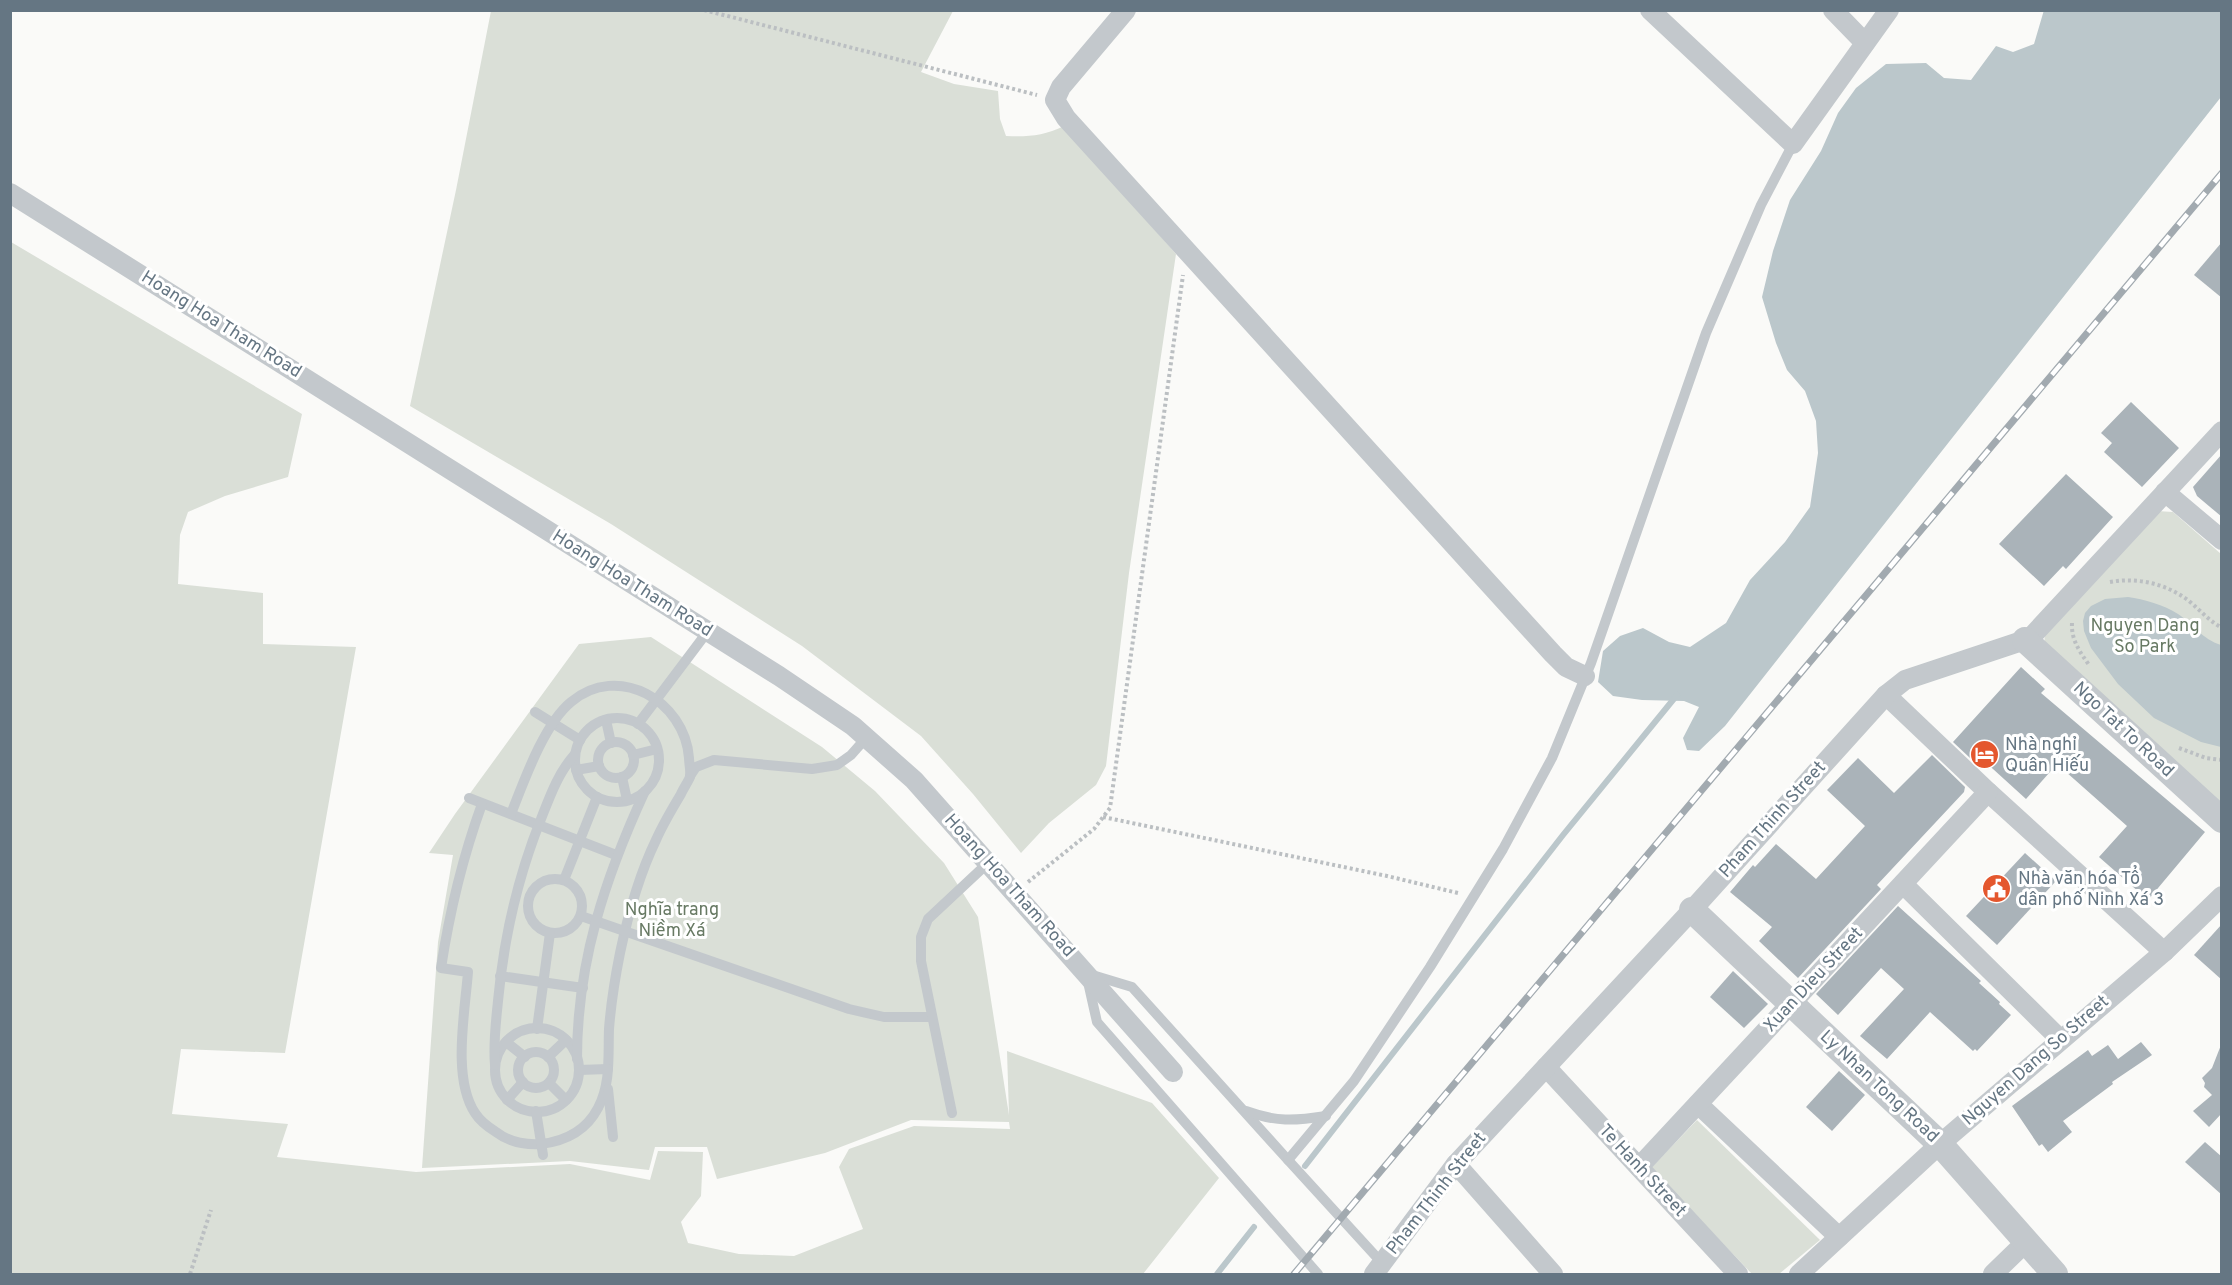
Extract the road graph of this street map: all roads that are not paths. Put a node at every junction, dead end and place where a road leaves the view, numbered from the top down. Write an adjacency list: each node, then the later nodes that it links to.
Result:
1 (1126, 10): 13 (street)
2 (1650, 10): 6 (street)
3 (1833, 10): 5 (street)
4 (1889, 10): 5 (street)
5 (1865, 43): 6 (street)
6 (1792, 144): 13 (lane)
7 (10, 193): 11 (street, Hoang Hoa Tham Road)
8 (2222, 431): 9 (street, Pham Thinh Street)
9 (2165, 492): 10 (street); 12 (street, Pham Thinh Street)
10 (2222, 540)
11 (708, 631): 15 (lane); 20 (street, Hoang Hoa Tham Road)
12 (2025, 640): 14 (street, Pham Thinh Street); 37 (street, Ngo Tat To Road)
13 (1585, 676): 77 (lane)
14 (1886, 695): 31 (street); 45 (street, Pham Thinh Street)
15 (656, 699): 18 (lane); 19 (lane); 28 (lane)
16 (535, 712): 18 (lane)
17 (606, 720): 19 (lane); 21 (lane); 22 (lane)
18 (553, 724): 21 (lane); 36 (lane)
19 (638, 724): 23 (lane)
20 (867, 738): 28 (lane); 41 (street, Hoang Hoa Tham Road)
21 (580, 740): 24 (lane)
22 (611, 743): 25 (lane); 26 (lane)
23 (657, 749): 25 (lane); 30 (lane)
24 (575, 754): 27 (lane); 38 (lane)
25 (633, 755): 29 (lane)
26 (599, 766): 27 (lane); 29 (lane)
27 (576, 770): 32 (lane)
28 (690, 776): 48 (lane)
29 (622, 777): 34 (lane)
30 (645, 791): 34 (lane); 40 (lane)
31 (1988, 792): 43 (street, Xuan Dieu Street); 50 (street)
32 (597, 797): 34 (lane); 39 (lane)
33 (469, 798): 35 (lane)
34 (627, 800)
35 (482, 804): 36 (lane); 79 (lane)
36 (511, 814): 38 (lane)
37 (2222, 820)
38 (539, 825): 39 (lane); 52 (lane)
39 (579, 841): 40 (lane); 42 (lane)
40 (616, 855): 47 (lane)
41 (989, 862): 51 (street, Hoang Hoa Tham Road); 56 (lane)
42 (564, 880): 46 (lane); 49 (lane)
43 (1903, 884): 55 (street, Xuan Dieu Street); 58 (street)
44 (2222, 896): 50 (street, Nguyen Dang So Street)
45 (1692, 910): 55 (street, Ly Nhan Tong Road); 65 (street, Pham Thinh Street)
46 (581, 916): 47 (lane); 49 (lane)
47 (595, 921): 48 (lane); 54 (lane)
48 (625, 931): 56 (lane); 66 (lane)
49 (550, 933): 53 (lane)
50 (2164, 952): 58 (street, Nguyen Dang So Street)
51 (1086, 973): 67 (street, Hoang Hoa Tham Road); 74 (lane); 88 (lane)
52 (500, 976): 53 (lane); 64 (lane)
53 (542, 982): 54 (lane); 57 (lane)
54 (583, 988): 63 (lane)
55 (1791, 1004): 73 (street, Xuan Dieu Street); 80 (street, Ly Nhan Tong Road)
56 (932, 1017): 76 (lane)
57 (537, 1029): 59 (lane); 60 (lane)
58 (2060, 1039): 80 (street, Nguyen Dang So Street)
59 (566, 1040): 62 (lane); 63 (lane)
60 (506, 1042): 61 (lane); 64 (lane)
61 (525, 1057): 62 (lane); 68 (lane)
62 (548, 1057): 70 (lane)
63 (578, 1064): 66 (lane); 72 (lane)
64 (495, 1065): 71 (lane)
65 (1546, 1067): 83 (street, Pham Thinh Street); 84 (street, Te Hanh Street)
66 (608, 1069): 69 (lane)
67 (1173, 1072)
68 (522, 1082): 70 (lane); 71 (lane)
69 (607, 1082): 78 (lane); 79 (lane)
70 (549, 1083): 72 (lane)
71 (507, 1100): 75 (lane)
72 (566, 1100): 75 (lane)
73 (1698, 1104): 84 (street, Xuan Dieu Street); 85 (street)
74 (1243, 1110): 77 (lane); 82 (lane)
75 (536, 1112): 79 (lane)
76 (952, 1113)
77 (1326, 1116): 82 (lane)
78 (613, 1137)
79 (541, 1144): 81 (lane)
80 (1940, 1144): 85 (street, Nguyen Dang So Street); 86 (street, Ly Nhan Tong Road)
81 (543, 1155)
82 (1288, 1160): 87 (lane)
83 (1456, 1164): 87 (street, Pham Thinh Street); 89 (street)
84 (1639, 1167): 90 (street, Te Hanh Street)
85 (1839, 1237): 91 (street, Nguyen Dang So Street)
86 (2026, 1242): 92 (street); 93 (street, Ly Nhan Tong Road)
87 (1378, 1269)
88 (1318, 1275)
89 (1553, 1275)
90 (1738, 1275)
91 (1799, 1275)
92 (1993, 1275)
93 (2055, 1275)

